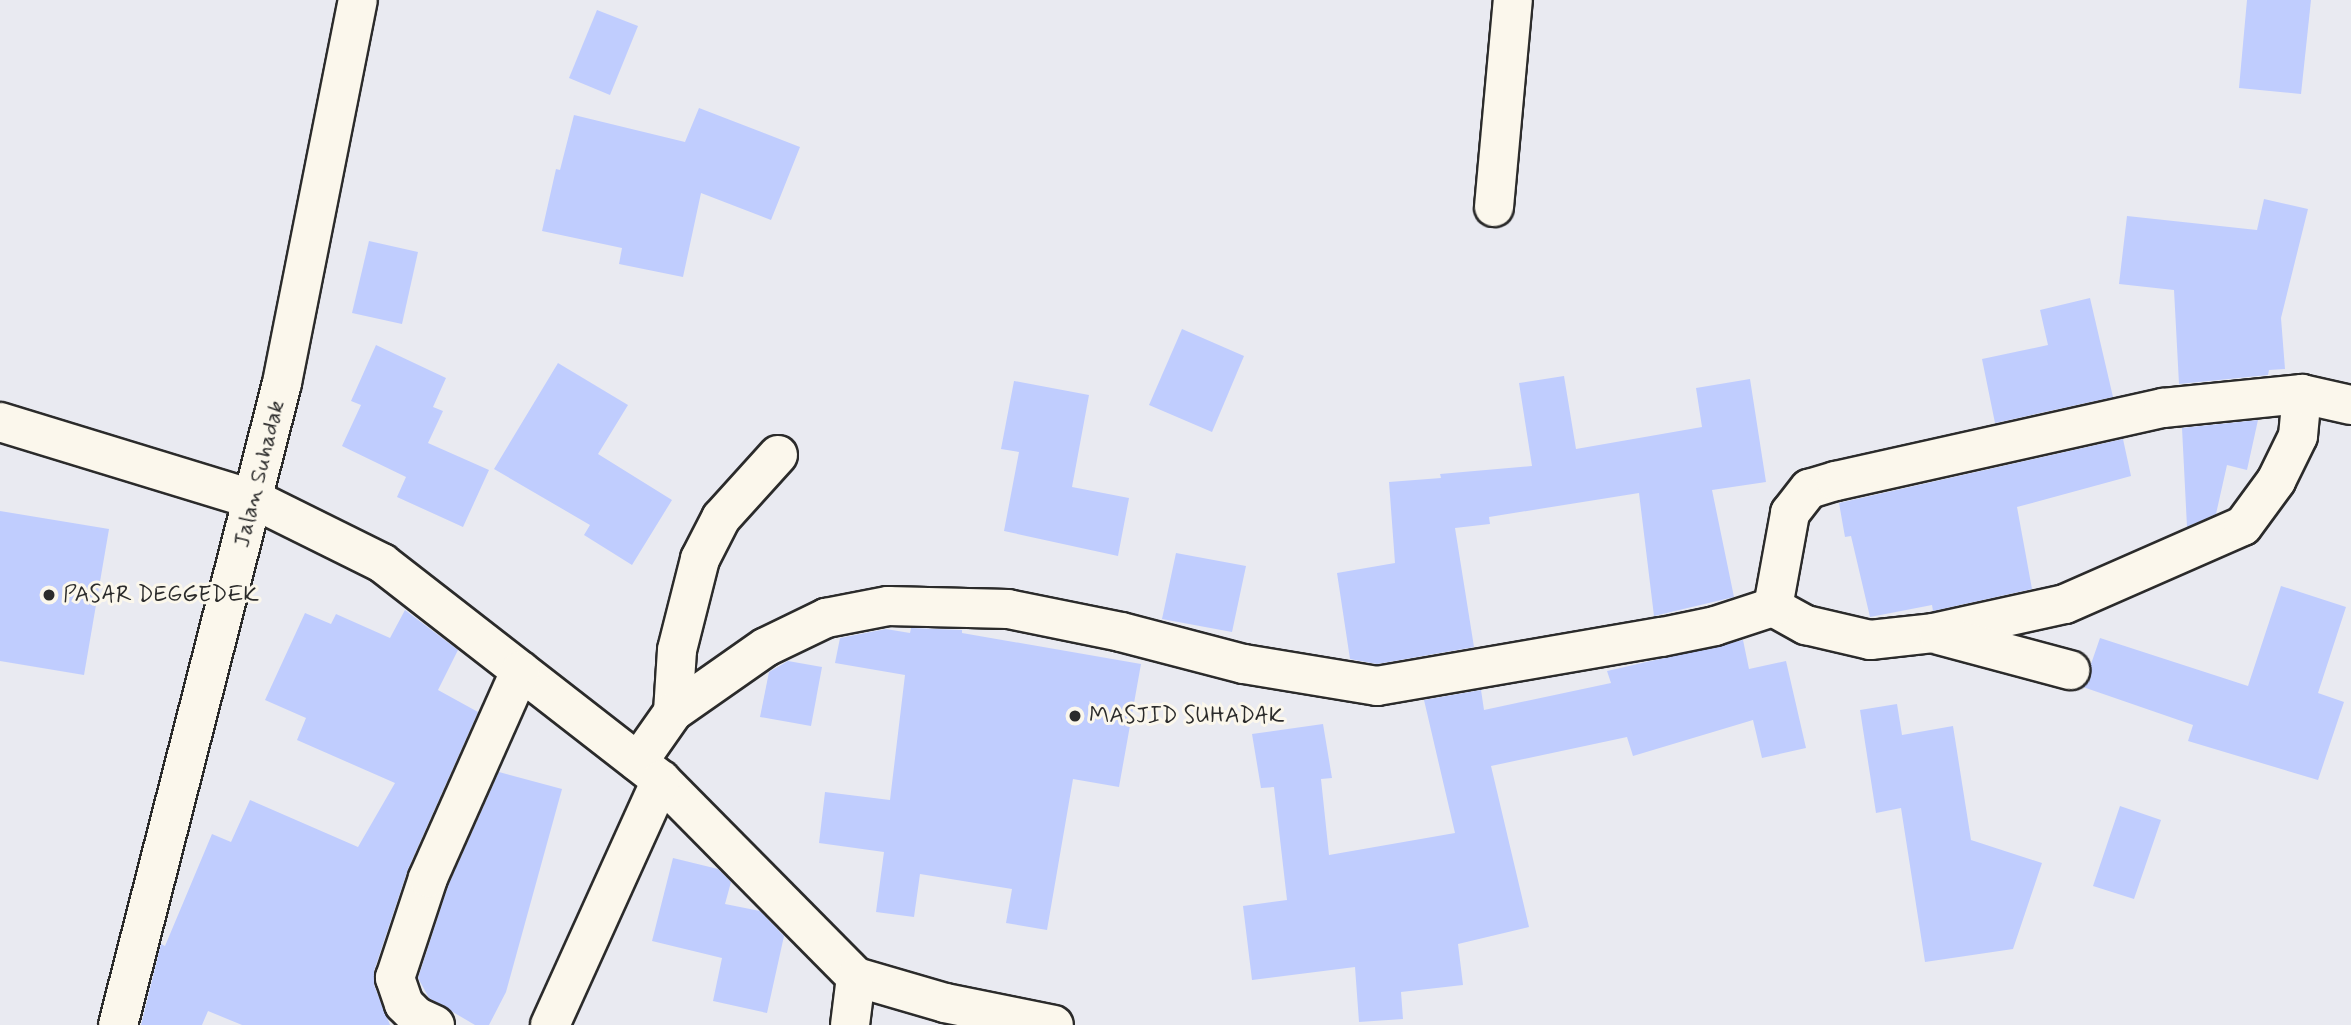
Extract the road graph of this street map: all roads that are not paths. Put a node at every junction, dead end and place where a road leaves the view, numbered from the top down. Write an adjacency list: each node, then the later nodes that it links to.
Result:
1 (358, 0): 8 (street, Jalan Suhadak)
2 (1513, 0): 3 (street)
3 (1494, 207)
4 (2302, 394): 5 (street); 9 (street); 10 (street)
5 (2351, 405)
6 (0, 422): 8 (street)
7 (778, 455): 13 (street)
8 (255, 500): 12 (street); 16 (street, Jalan Suhadak)
9 (1773, 607): 10 (street); 13 (street)
10 (1933, 633): 11 (street)
11 (2070, 670)
12 (520, 671): 14 (street); 17 (street)
13 (673, 712): 14 (street)
14 (650, 771): 15 (street); 18 (street)
15 (856, 976): 19 (street); 20 (street)
16 (118, 1025)
17 (435, 1025)
18 (550, 1025)
19 (850, 1025)
20 (1054, 1025)

